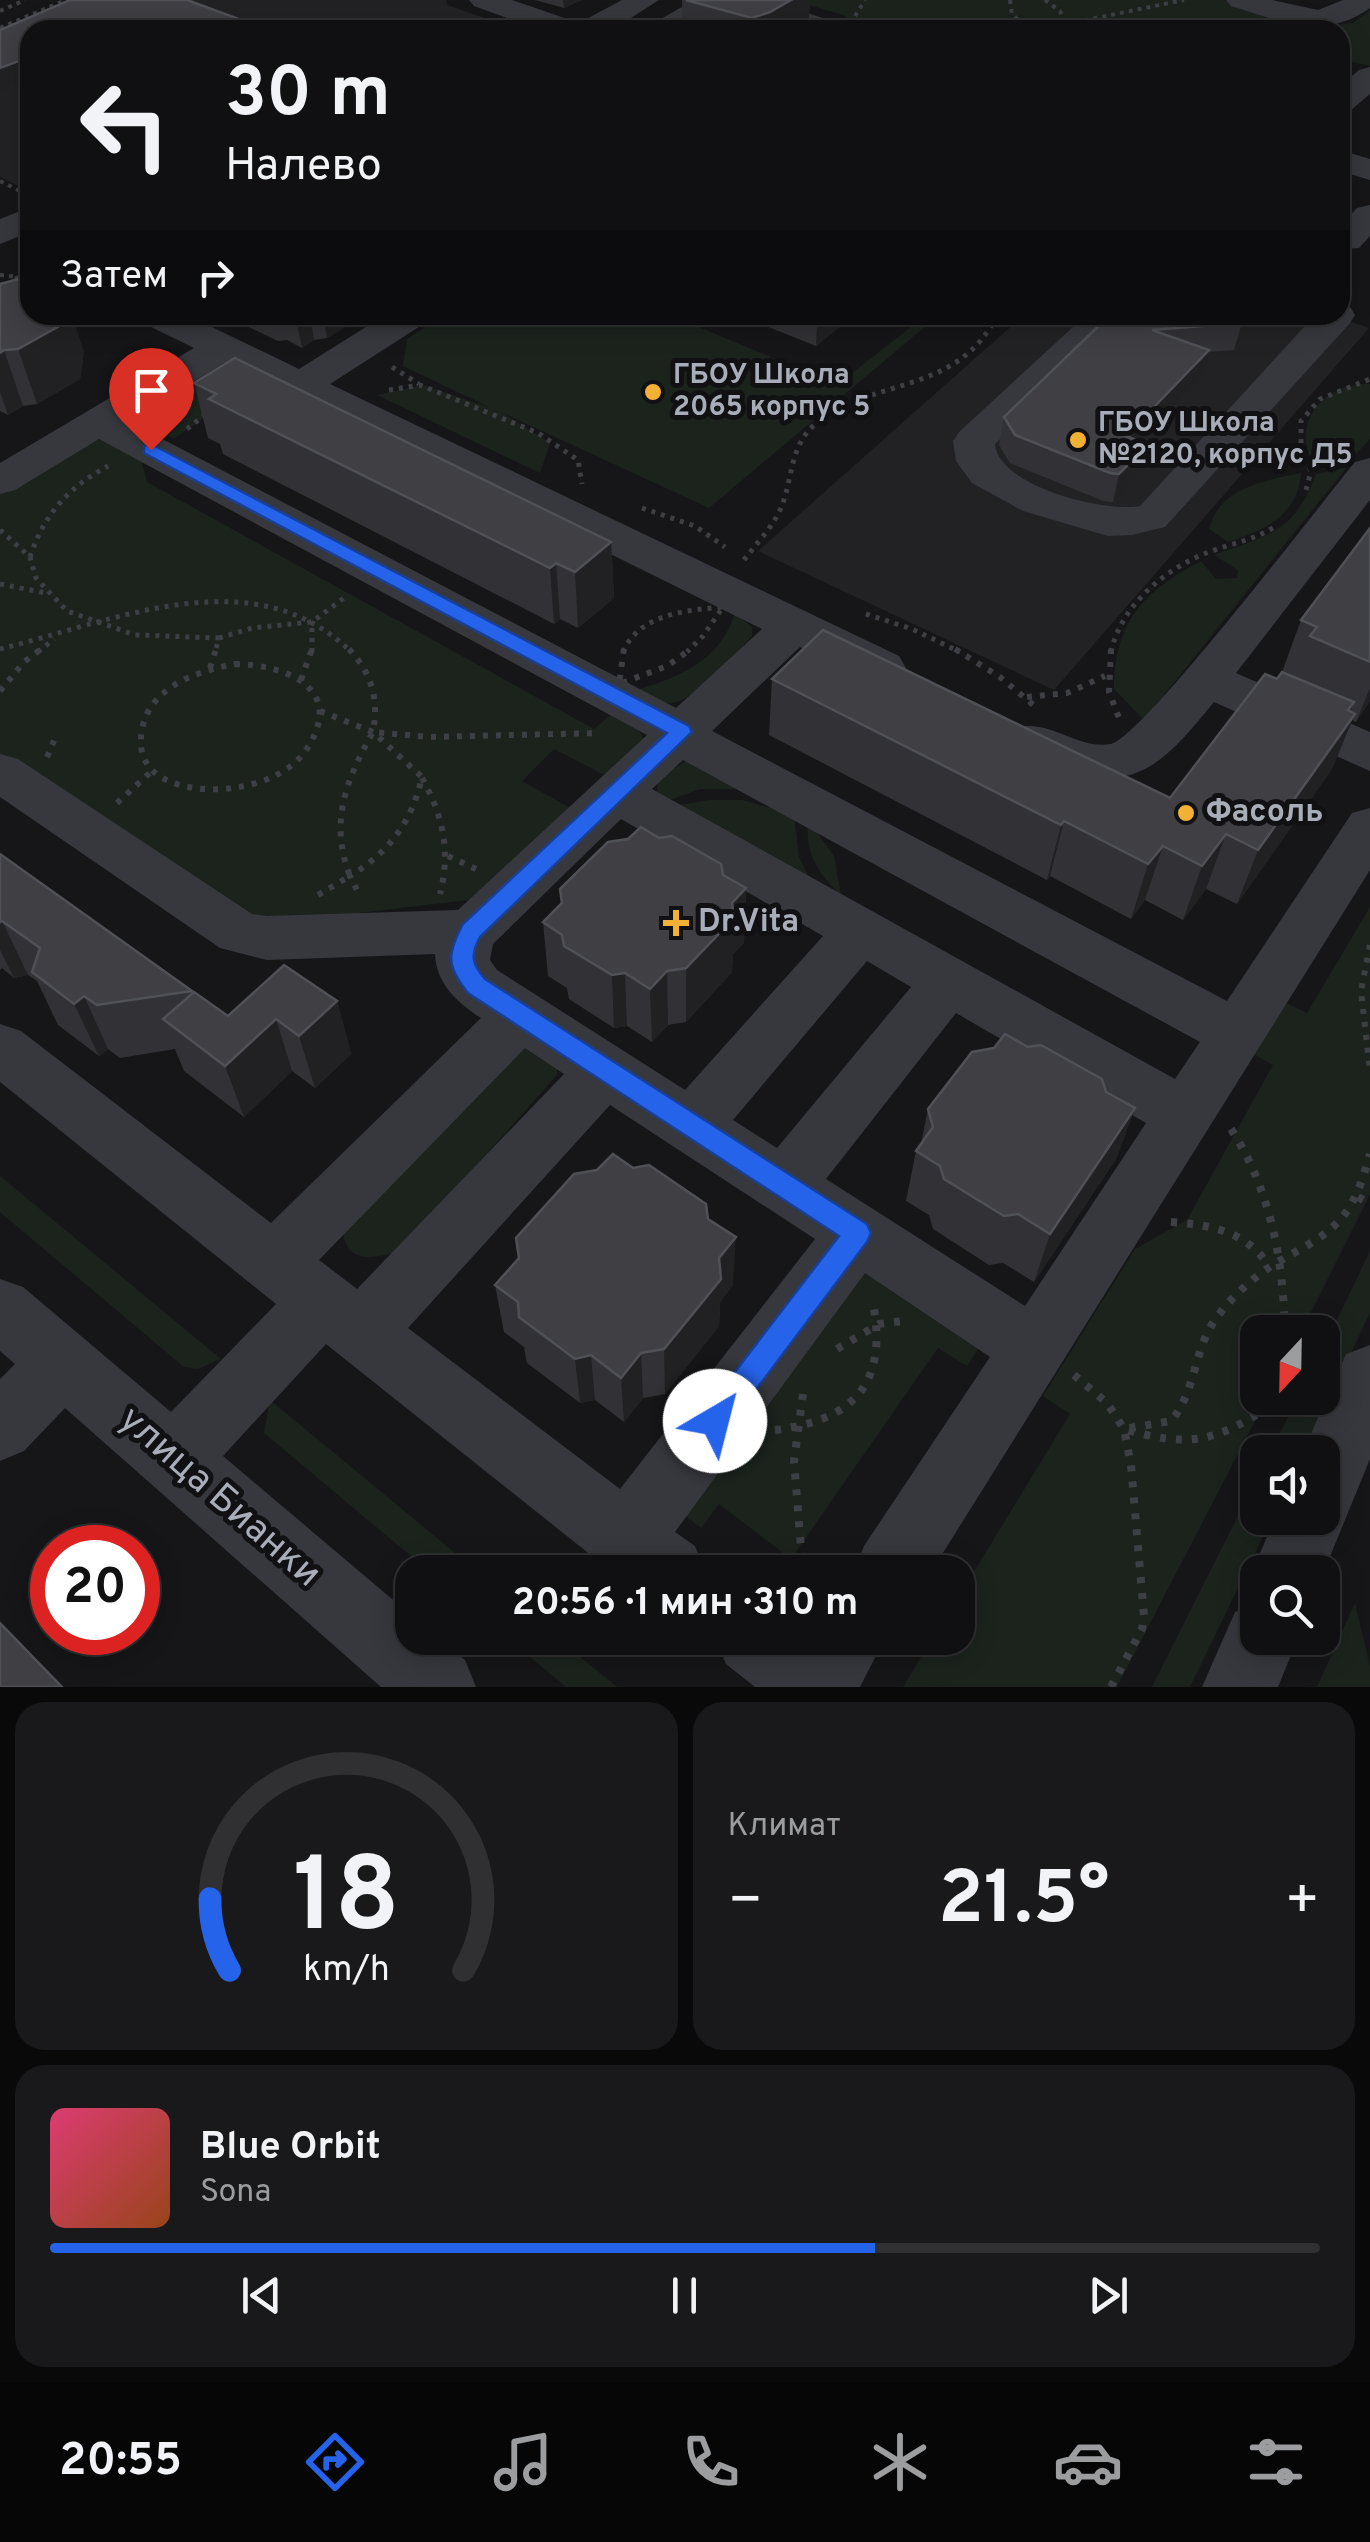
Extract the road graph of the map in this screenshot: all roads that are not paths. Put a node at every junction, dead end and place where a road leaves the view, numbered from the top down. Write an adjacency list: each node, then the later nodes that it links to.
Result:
1 (484, 0): 7 (street)
2 (644, 0): 8 (street)
3 (716, 0): 9 (street)
4 (1241, 0): 5 (street)
5 (1362, 0)
6 (759, 3): 10 (street)
7 (540, 20)
8 (608, 20)
9 (681, 20)
10 (804, 20)
11 (1370, 76): 12 (street)
12 (1350, 107)
13 (0, 235): 14 (street)
14 (20, 259)
15 (179, 325): 19 (street)
16 (395, 325): 20 (street)
17 (1097, 325): 18 (street)
18 (1324, 325)
19 (223, 346): 20 (street); 21 (street)
20 (302, 385): 24 (street)
21 (98, 422): 22 (street); 28 (street)
22 (9, 465)
23 (1370, 470): 25 (street)
24 (794, 626): 26 (street); 28 (street)
25 (1206, 678): 27 (street); 29 (street)
26 (914, 684)
27 (1013, 711)
28 (680, 733): 31 (street); 37 (street)
29 (1370, 753)
30 (0, 772): 34 (street)
31 (616, 793): 33 (street); 34 (street)
32 (1370, 826): 37 (street)
33 (860, 931): 35 (street); 40 (street)
34 (445, 932): 36 (street)
35 (948, 982): 41 (street); 42 (street)
36 (521, 1015): 39 (street); 44 (street)
37 (1236, 1034): 41 (street)
38 (0, 1048): 44 (street)
39 (605, 1070): 40 (street); 44 (street)
40 (691, 1126): 42 (street)
41 (1211, 1127): 47 (street)
42 (784, 1185): 43 (street)
43 (858, 1233): 47 (street); 53 (street)
44 (319, 1299): 51 (street); 52 (street)
45 (0, 1309): 46 (street, улица Бианки)
46 (62, 1363): 49 (street); 51 (street, улица Бианки)
47 (1057, 1364): 54 (street)
48 (1370, 1377): 50 (street)
49 (0, 1427)
50 (1340, 1448)
51 (172, 1459): 58 (street, улица Бианки)
52 (646, 1555)
53 (648, 1555)
54 (904, 1555)
55 (774, 1655): 59 (street)
56 (837, 1655): 59 (street)
57 (1254, 1655): 60 (street)
58 (438, 1687)
59 (816, 1687)
60 (1240, 1687)

